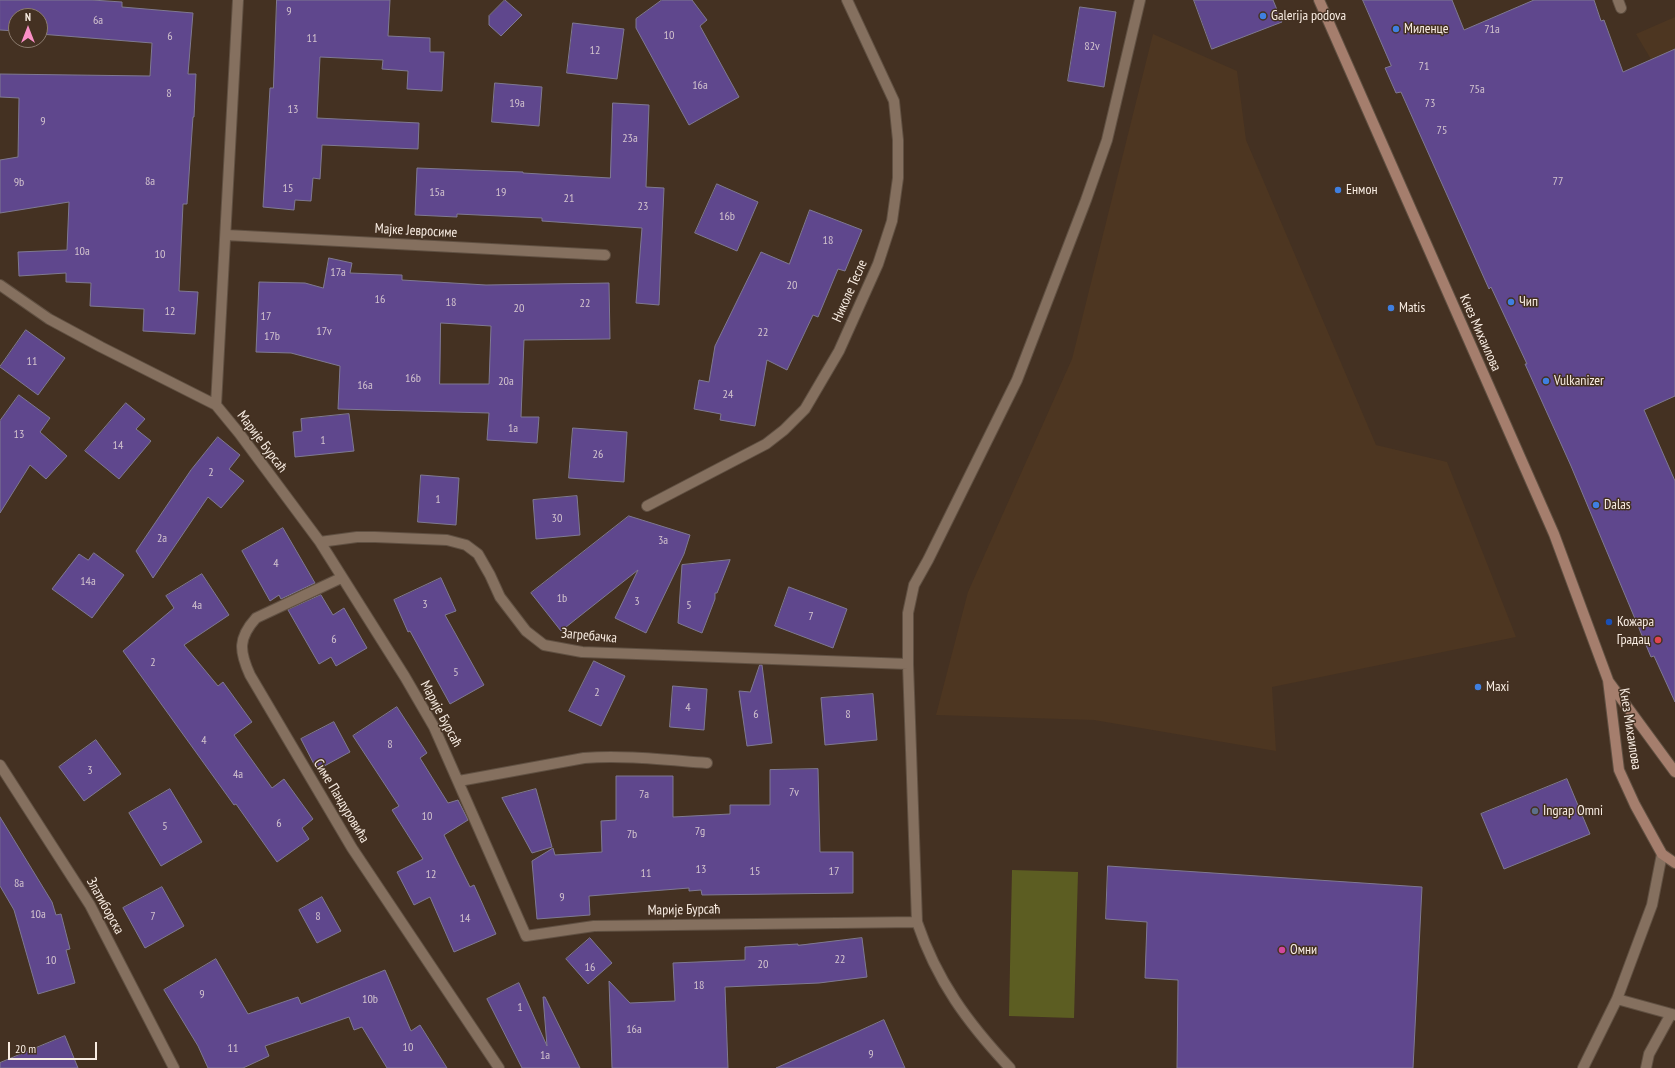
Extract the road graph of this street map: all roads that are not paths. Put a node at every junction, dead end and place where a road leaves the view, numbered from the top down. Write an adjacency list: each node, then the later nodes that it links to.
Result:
1 (238, 0): 5 (street)
2 (847, 0): 9 (street, Николе Тесле)
3 (1140, 0): 12 (street)
4 (1319, 0): 13 (main road, Кнез Михаилова)
5 (226, 235): 6 (street, Мајке Јевросиме); 8 (street)
6 (605, 255)
7 (0, 285): 8 (street, Марије Бурсаћ)
8 (216, 405): 10 (street, Марије Бурсаћ)
9 (647, 506)
10 (320, 542): 11 (street, Марије Бурсаћ); 12 (street, Загребачка)
11 (341, 578): 17 (street, Марије Бурсаћ); 24 (street, Симе Пандуровића)
12 (908, 664): 20 (street)
13 (1608, 680): 16 (main road, Кнез Михаилова); 18 (main road, Кнез Михаилова)
14 (707, 763): 17 (street)
15 (0, 765): 23 (street, Златиборска)
16 (1675, 772)
17 (459, 781): 20 (street, Марије Бурсаћ)
18 (1662, 854): 19 (main road, Кнез Михаилова); 21 (street)
19 (1675, 863)
20 (917, 922): 25 (street)
21 (1617, 999): 22 (street); 26 (street)
22 (1673, 1014): 27 (street)
23 (174, 1068)
24 (499, 1068)
25 (1010, 1068)
26 (1583, 1068)
27 (1646, 1068)

